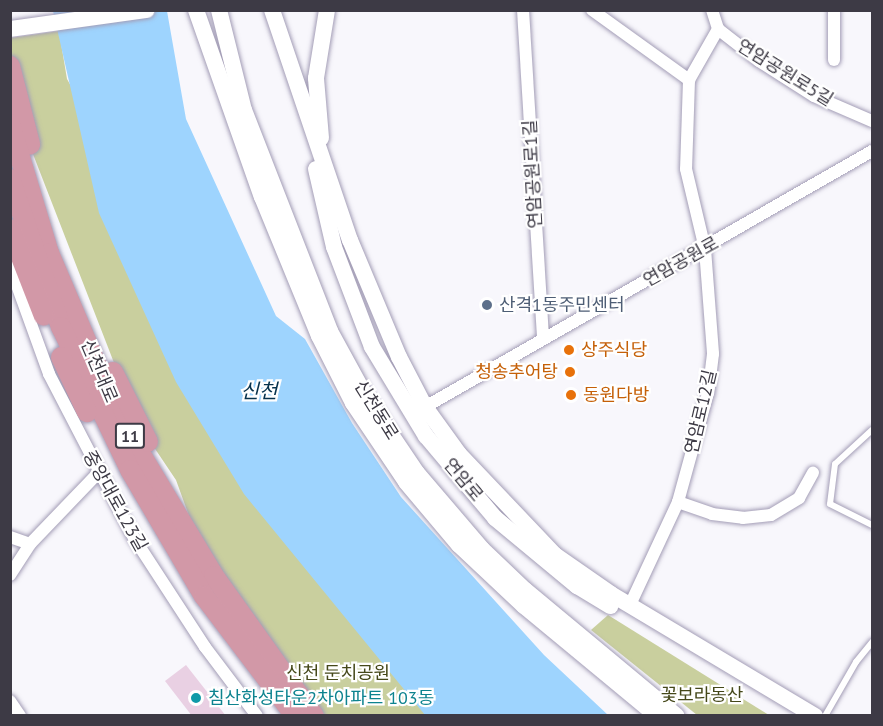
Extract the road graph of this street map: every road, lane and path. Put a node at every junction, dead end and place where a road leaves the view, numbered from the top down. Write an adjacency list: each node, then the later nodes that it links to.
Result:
1 (147, 10): 10 (main road)
2 (196, 10): 44 (main road, 신천동로)
3 (219, 10): 45 (main road, 신천동로)
4 (272, 10): 16 (main road)
5 (327, 10): 20 (main road)
6 (523, 10): 25 (street, 연암공원로1길)
7 (592, 10): 14 (street)
8 (712, 10): 11 (street, 연암공원로5길)
9 (834, 10): 12 (street)
10 (10, 29)
11 (718, 29): 14 (street); 17 (street, 연암공원로5길)
12 (834, 60)
13 (10, 66): 15 (highway)
14 (689, 80): 23 (street, 연암로12길)
15 (13, 87): 35 (highway)
16 (299, 95): 20 (main road); 46 (main road, 연암로)
17 (873, 121)
18 (10, 124): 35 (highway, 신천대로 / 11)
19 (873, 152): 23 (street, 연암공원로)
20 (324, 163): 26 (main road, 연암로)
21 (10, 179): 36 (highway, 신천대로 / 11)
22 (10, 229): 36 (highway)
23 (705, 249): 25 (street, 연암공원로); 30 (street, 연암로12길)
24 (10, 266): 28 (street, 중앙대로123길)
25 (543, 338): 26 (street, 연암공원로)
26 (425, 407): 37 (main road, 연암로)
27 (873, 430): 31 (lane)
28 (99, 472): 33 (street); 41 (street, 중앙대로123길)
29 (813, 473): 30 (street)
30 (678, 502): 37 (street, 연암로12길)
31 (873, 525)
32 (10, 537): 33 (street)
33 (30, 544): 34 (street)
34 (10, 575)
35 (214, 576): 43 (highway, 신천대로 / 11)
36 (204, 596): 42 (highway, 신천대로 / 11)
37 (630, 605): 46 (main road, 연암로)
38 (873, 642): 47 (lane)
39 (10, 701): 40 (street)
40 (20, 716)
41 (256, 716)
42 (295, 716)
43 (314, 716)
44 (657, 716)
45 (677, 716)
46 (814, 716)
47 (825, 716)

